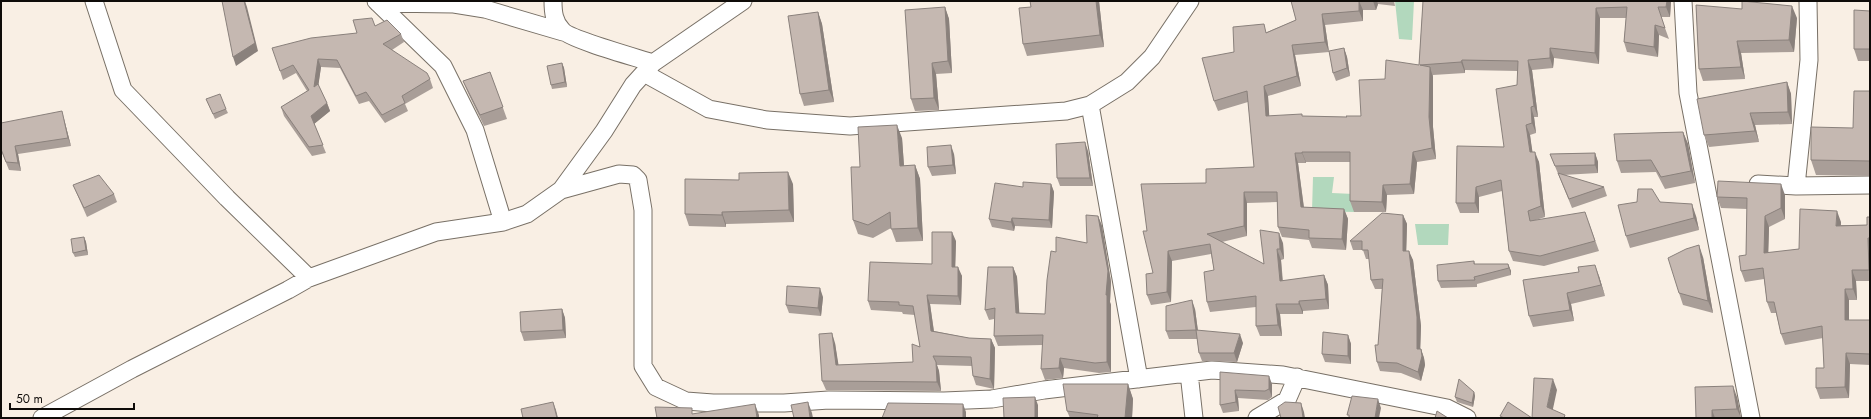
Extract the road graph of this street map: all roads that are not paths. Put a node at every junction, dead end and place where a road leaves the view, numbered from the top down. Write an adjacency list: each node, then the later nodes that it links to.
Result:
1 (94, 1): 16 (street)
2 (553, 1): 8 (street)
3 (743, 1): 9 (street)
4 (1190, 1): 10 (street)
5 (1683, 1): 24 (street)
6 (1808, 1): 13 (street)
7 (377, 2): 8 (street); 15 (street)
8 (563, 32): 9 (street)
9 (648, 68): 10 (street); 14 (street)
10 (1090, 105): 19 (street)
11 (1743, 183): 13 (street)
12 (1870, 185): 13 (street)
13 (1796, 186)
14 (561, 190): 15 (street); 19 (street)
15 (502, 222): 16 (street)
16 (309, 278): 21 (street)
17 (1189, 373): 18 (street); 19 (street); 22 (street)
18 (1297, 377): 20 (street); 23 (street)
19 (1139, 379)
20 (1260, 417)
21 (42, 418)
22 (1194, 418)
23 (1467, 418)
24 (1751, 418)

